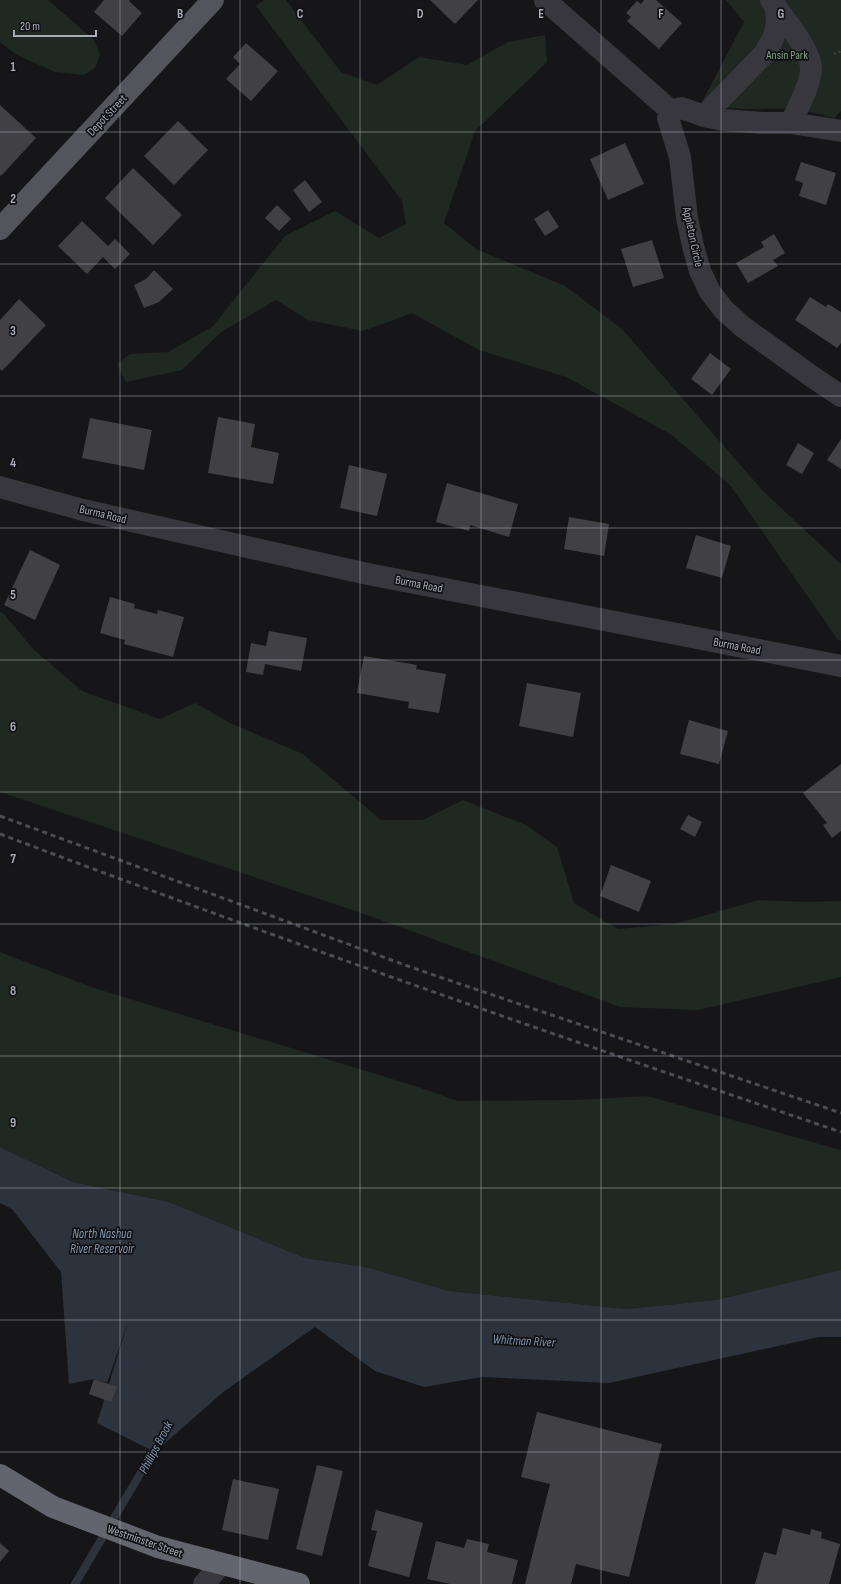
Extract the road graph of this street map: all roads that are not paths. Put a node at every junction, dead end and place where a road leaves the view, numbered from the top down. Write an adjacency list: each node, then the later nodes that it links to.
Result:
1 (213, 0): 8 (main road, Depot Street)
2 (545, 0): 4 (street)
3 (773, 4): 5 (street); 6 (street)
4 (671, 111): 5 (street); 9 (street, Appleton Circle)
5 (704, 116): 6 (street)
6 (791, 122): 7 (street)
7 (841, 131)
8 (0, 229)
9 (841, 396)
10 (0, 487): 11 (street, Burma Road)
11 (841, 666)
12 (0, 1475): 13 (highway, Westminster Street)
13 (221, 1564): 14 (street); 15 (highway, Westminster Street)
14 (204, 1584)
15 (299, 1584)

